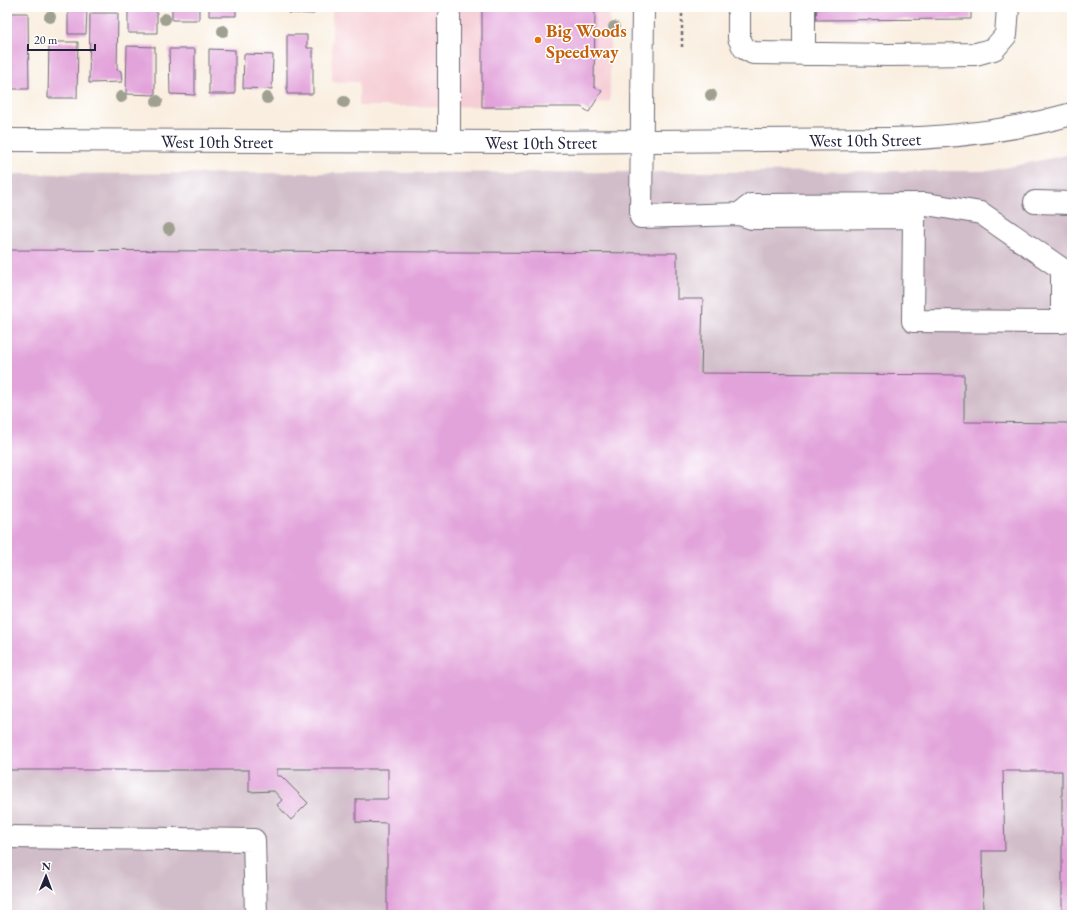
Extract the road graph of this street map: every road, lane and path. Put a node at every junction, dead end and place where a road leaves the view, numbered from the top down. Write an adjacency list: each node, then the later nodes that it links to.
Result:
1 (682, 7): 7 (path)
2 (739, 7): 8 (main road)
3 (804, 7): 8 (main road)
4 (1008, 7): 8 (main road)
5 (643, 12): 11 (main road)
6 (449, 16): 12 (main road)
7 (682, 47)
8 (804, 54)
9 (1072, 114): 11 (main road, West 10th Street)
10 (7, 140): 12 (main road, West 10th Street)
11 (641, 141): 12 (main road, West 10th Street); 15 (main road)
12 (449, 142)
13 (1035, 202): 14 (main road)
14 (1072, 203)
15 (894, 211): 15 (main road)
16 (7, 837): 17 (main road)
17 (256, 915)

